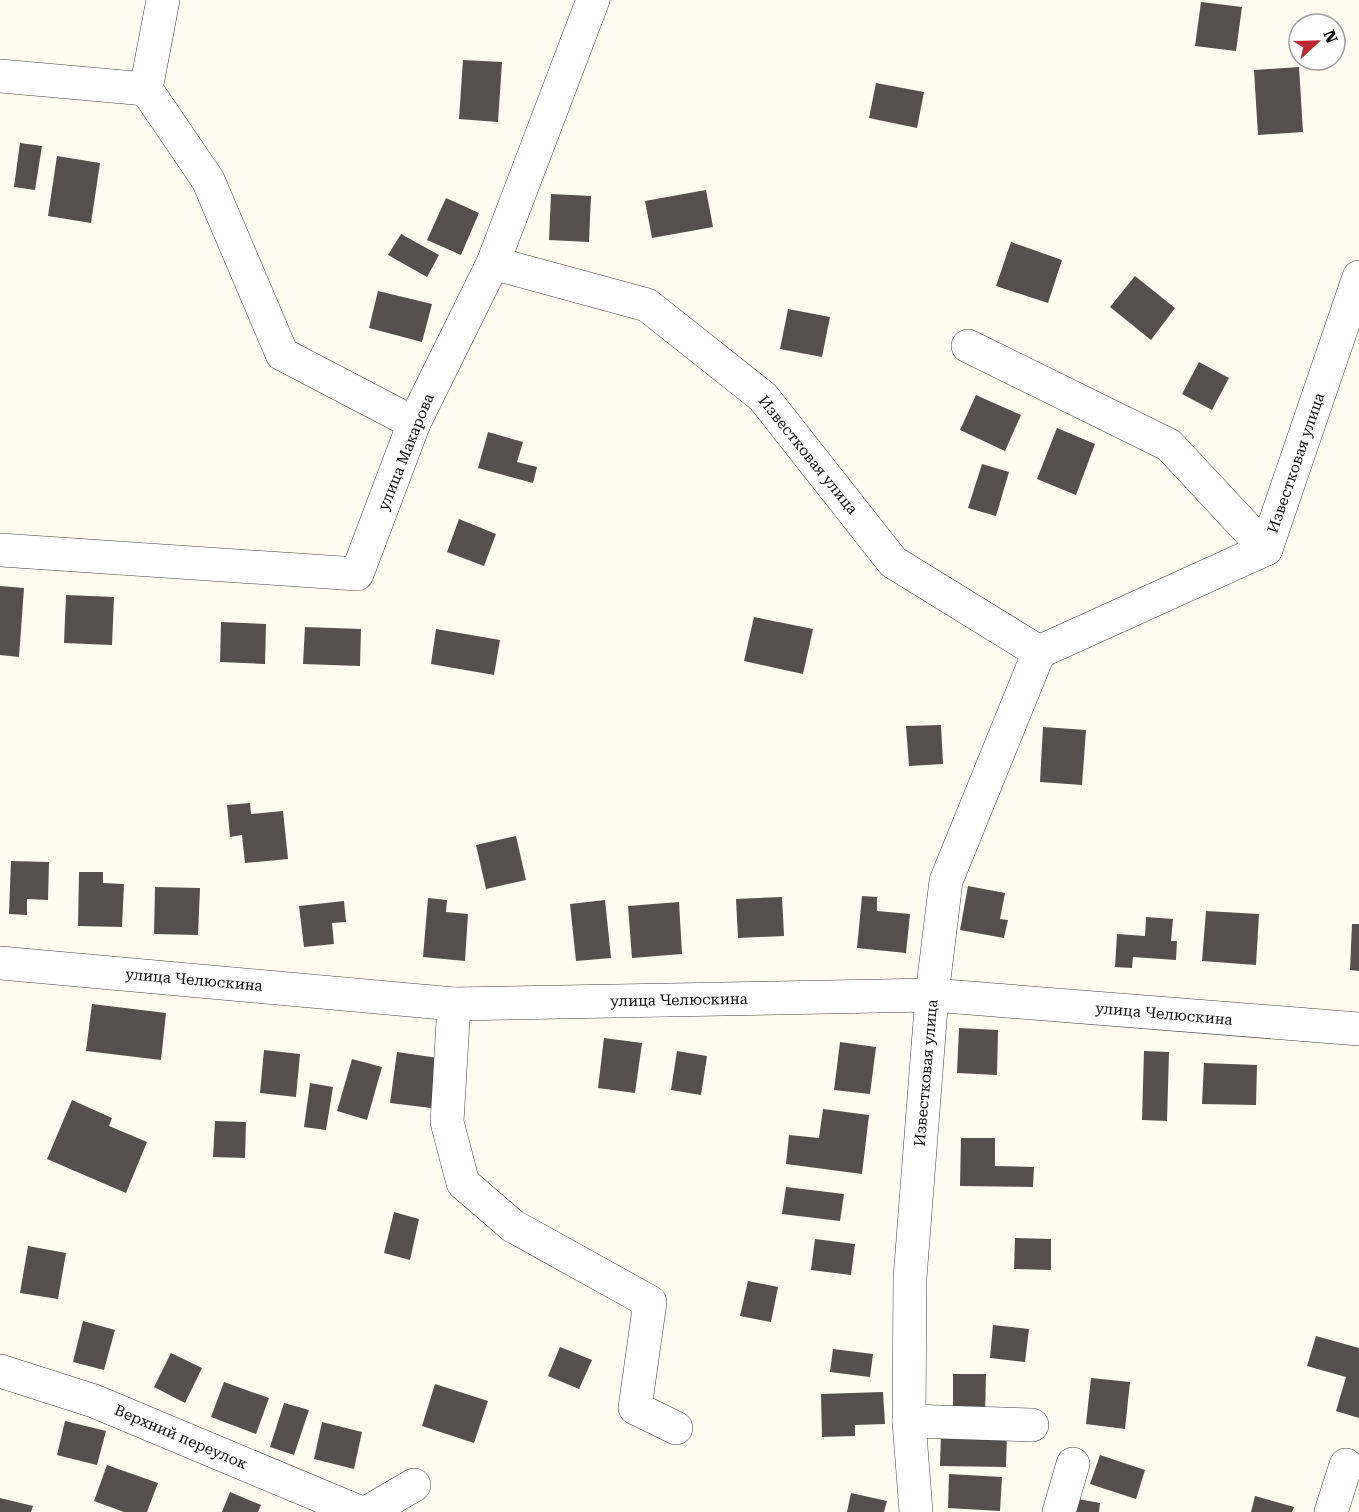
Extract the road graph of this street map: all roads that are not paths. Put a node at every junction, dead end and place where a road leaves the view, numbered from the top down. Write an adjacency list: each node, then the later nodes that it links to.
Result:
1 (163, 0): 4 (street)
2 (593, 0): 5 (street, улица Макарова)
3 (0, 76): 4 (street)
4 (146, 89): 8 (street)
5 (493, 263): 8 (street, улица Макарова); 11 (street, Известковая улица)
6 (1359, 277): 9 (street, Известковая улица)
7 (968, 346): 9 (street)
8 (414, 423): 10 (street, улица Макарова)
9 (1266, 549): 11 (street, Известковая улица)
10 (0, 550)
11 (1039, 652): 13 (street, Известковая улица)
12 (3, 969): 14 (street, улица Челюскина)
13 (932, 995): 14 (street, улица Челюскина); 15 (street, улица Челюскина); 17 (street, Известковая улица)
14 (454, 1004): 19 (street)
15 (1359, 1029)
16 (0, 1371): 23 (street, Верхний переулок)
17 (909, 1421): 18 (street); 25 (street, Известковая улица)
18 (1032, 1425)
19 (676, 1428)
20 (1073, 1464): 26 (street)
21 (1346, 1466): 27 (street)
22 (414, 1485): 24 (street)
23 (359, 1512)
24 (368, 1512)
25 (916, 1512)
26 (1059, 1512)
27 (1331, 1512)

